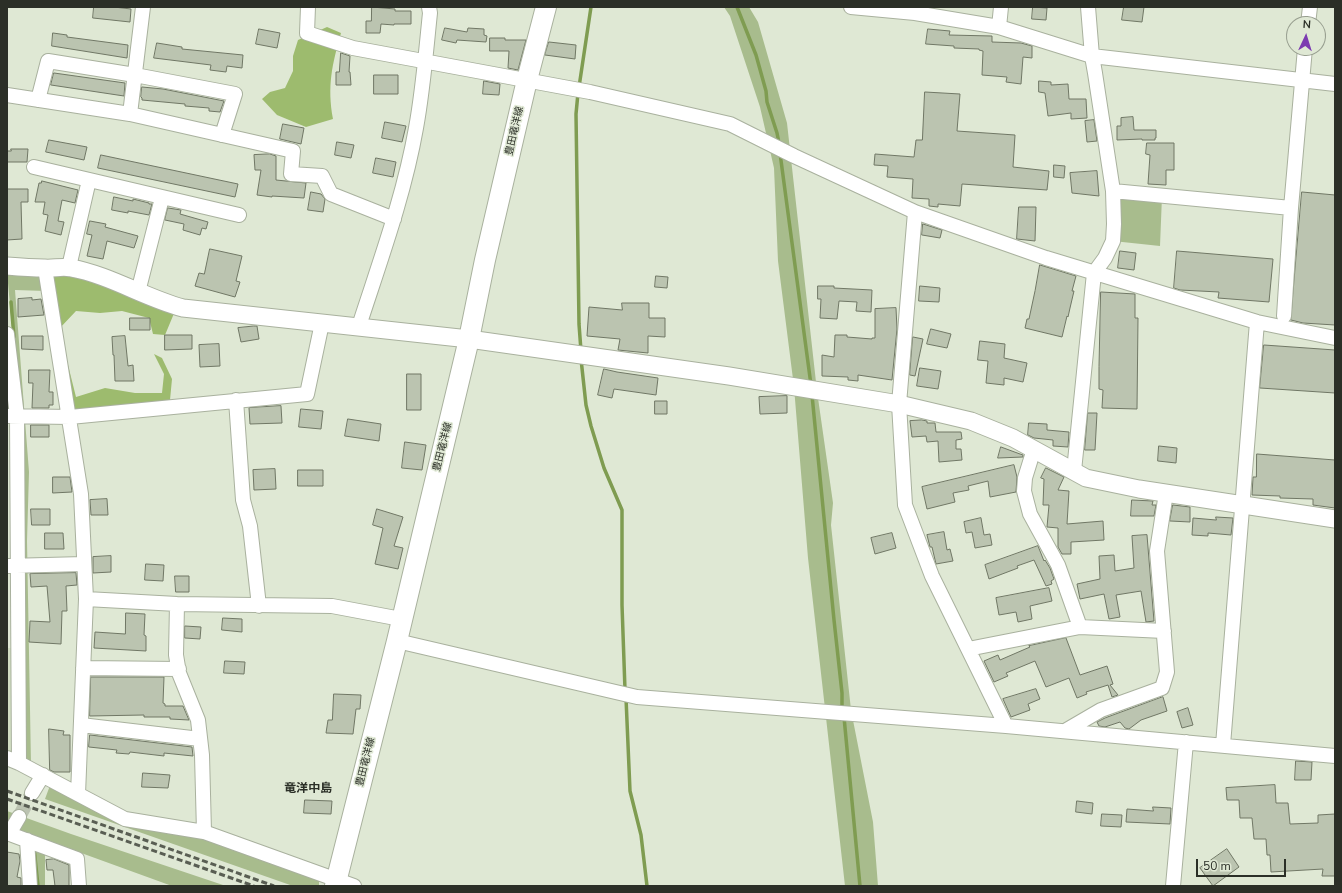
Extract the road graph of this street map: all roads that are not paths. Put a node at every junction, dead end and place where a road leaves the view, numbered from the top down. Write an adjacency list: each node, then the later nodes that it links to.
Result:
1 (143, 7): 12 (street)
2 (308, 7): 11 (street)
3 (429, 7): 11 (street)
4 (546, 7): 13 (main road, 豊田竜洋線)
5 (851, 7): 8 (street)
6 (1001, 7): 8 (street)
7 (1088, 7): 9 (street)
8 (999, 27): 9 (street)
9 (1092, 56): 14 (street); 22 (street)
10 (1304, 56): 14 (street)
11 (425, 62): 13 (street); 27 (street)
12 (135, 75): 17 (street); 18 (street); 19 (street)
13 (527, 80): 25 (street); 39 (main road, 豊田竜洋線)
14 (1301, 80): 15 (street); 24 (street)
15 (1335, 84)
16 (7, 95): 17 (street)
17 (38, 100): 18 (street)
18 (130, 114): 19 (street)
19 (222, 135): 27 (street)
20 (34, 168): 21 (street)
21 (89, 180): 23 (street); 29 (street)
22 (1112, 191): 24 (street); 31 (street)
23 (162, 198): 26 (street); 32 (street)
24 (1291, 208): 33 (street)
25 (915, 212): 31 (street); 41 (street)
26 (239, 216)
27 (394, 219): 36 (street)
28 (7, 266): 30 (street)
29 (69, 267): 30 (street); 32 (street)
30 (45, 268): 43 (street)
31 (1094, 273): 34 (street); 45 (street)
32 (138, 292): 35 (street)
33 (1284, 316)
34 (1257, 322): 38 (street); 47 (street)
35 (322, 323): 36 (street); 40 (street)
36 (359, 326): 39 (street)
37 (7, 334): 42 (street)
38 (1335, 338)
39 (469, 339): 41 (street); 54 (main road, 豊田竜洋線)
40 (236, 400): 43 (street); 53 (street)
41 (899, 404): 44 (street); 59 (street)
42 (12, 416): 43 (street); 50 (street)
43 (70, 417): 49 (street)
44 (1034, 449): 45 (street); 55 (street)
45 (1074, 471): 46 (street)
46 (1166, 493): 47 (street); 56 (street)
47 (1242, 505): 48 (street); 67 (street)
48 (1335, 519)
49 (84, 564): 50 (street); 51 (street)
50 (12, 565): 58 (street)
51 (86, 599): 52 (street); 60 (street)
52 (177, 604): 53 (street); 61 (street)
53 (259, 606): 54 (street)
54 (401, 619): 57 (main road, 豊田竜洋線)
55 (1080, 627): 56 (street); 59 (street)
56 (1164, 632): 64 (street)
57 (397, 641): 63 (street); 77 (main road, 豊田竜洋線)
58 (13, 644): 69 (street)
59 (968, 650): 63 (street)
60 (83, 668): 61 (street); 62 (street)
61 (179, 669): 65 (street)
62 (81, 725): 65 (street); 72 (street)
63 (1006, 726): 64 (street)
64 (1065, 731): 66 (street)
65 (200, 739): 74 (street)
66 (1186, 742): 67 (street); 80 (street)
67 (1222, 745): 68 (street)
68 (1335, 756)
69 (13, 760): 70 (street)
70 (43, 775): 71 (street); 72 (street)
71 (32, 793)
72 (78, 794): 74 (street)
73 (19, 817): 75 (street)
74 (204, 832): 77 (street)
75 (8, 834): 76 (street)
76 (26, 840): 78 (street); 79 (street)
77 (341, 884)
78 (30, 886)
79 (79, 886)
80 (1173, 886)

